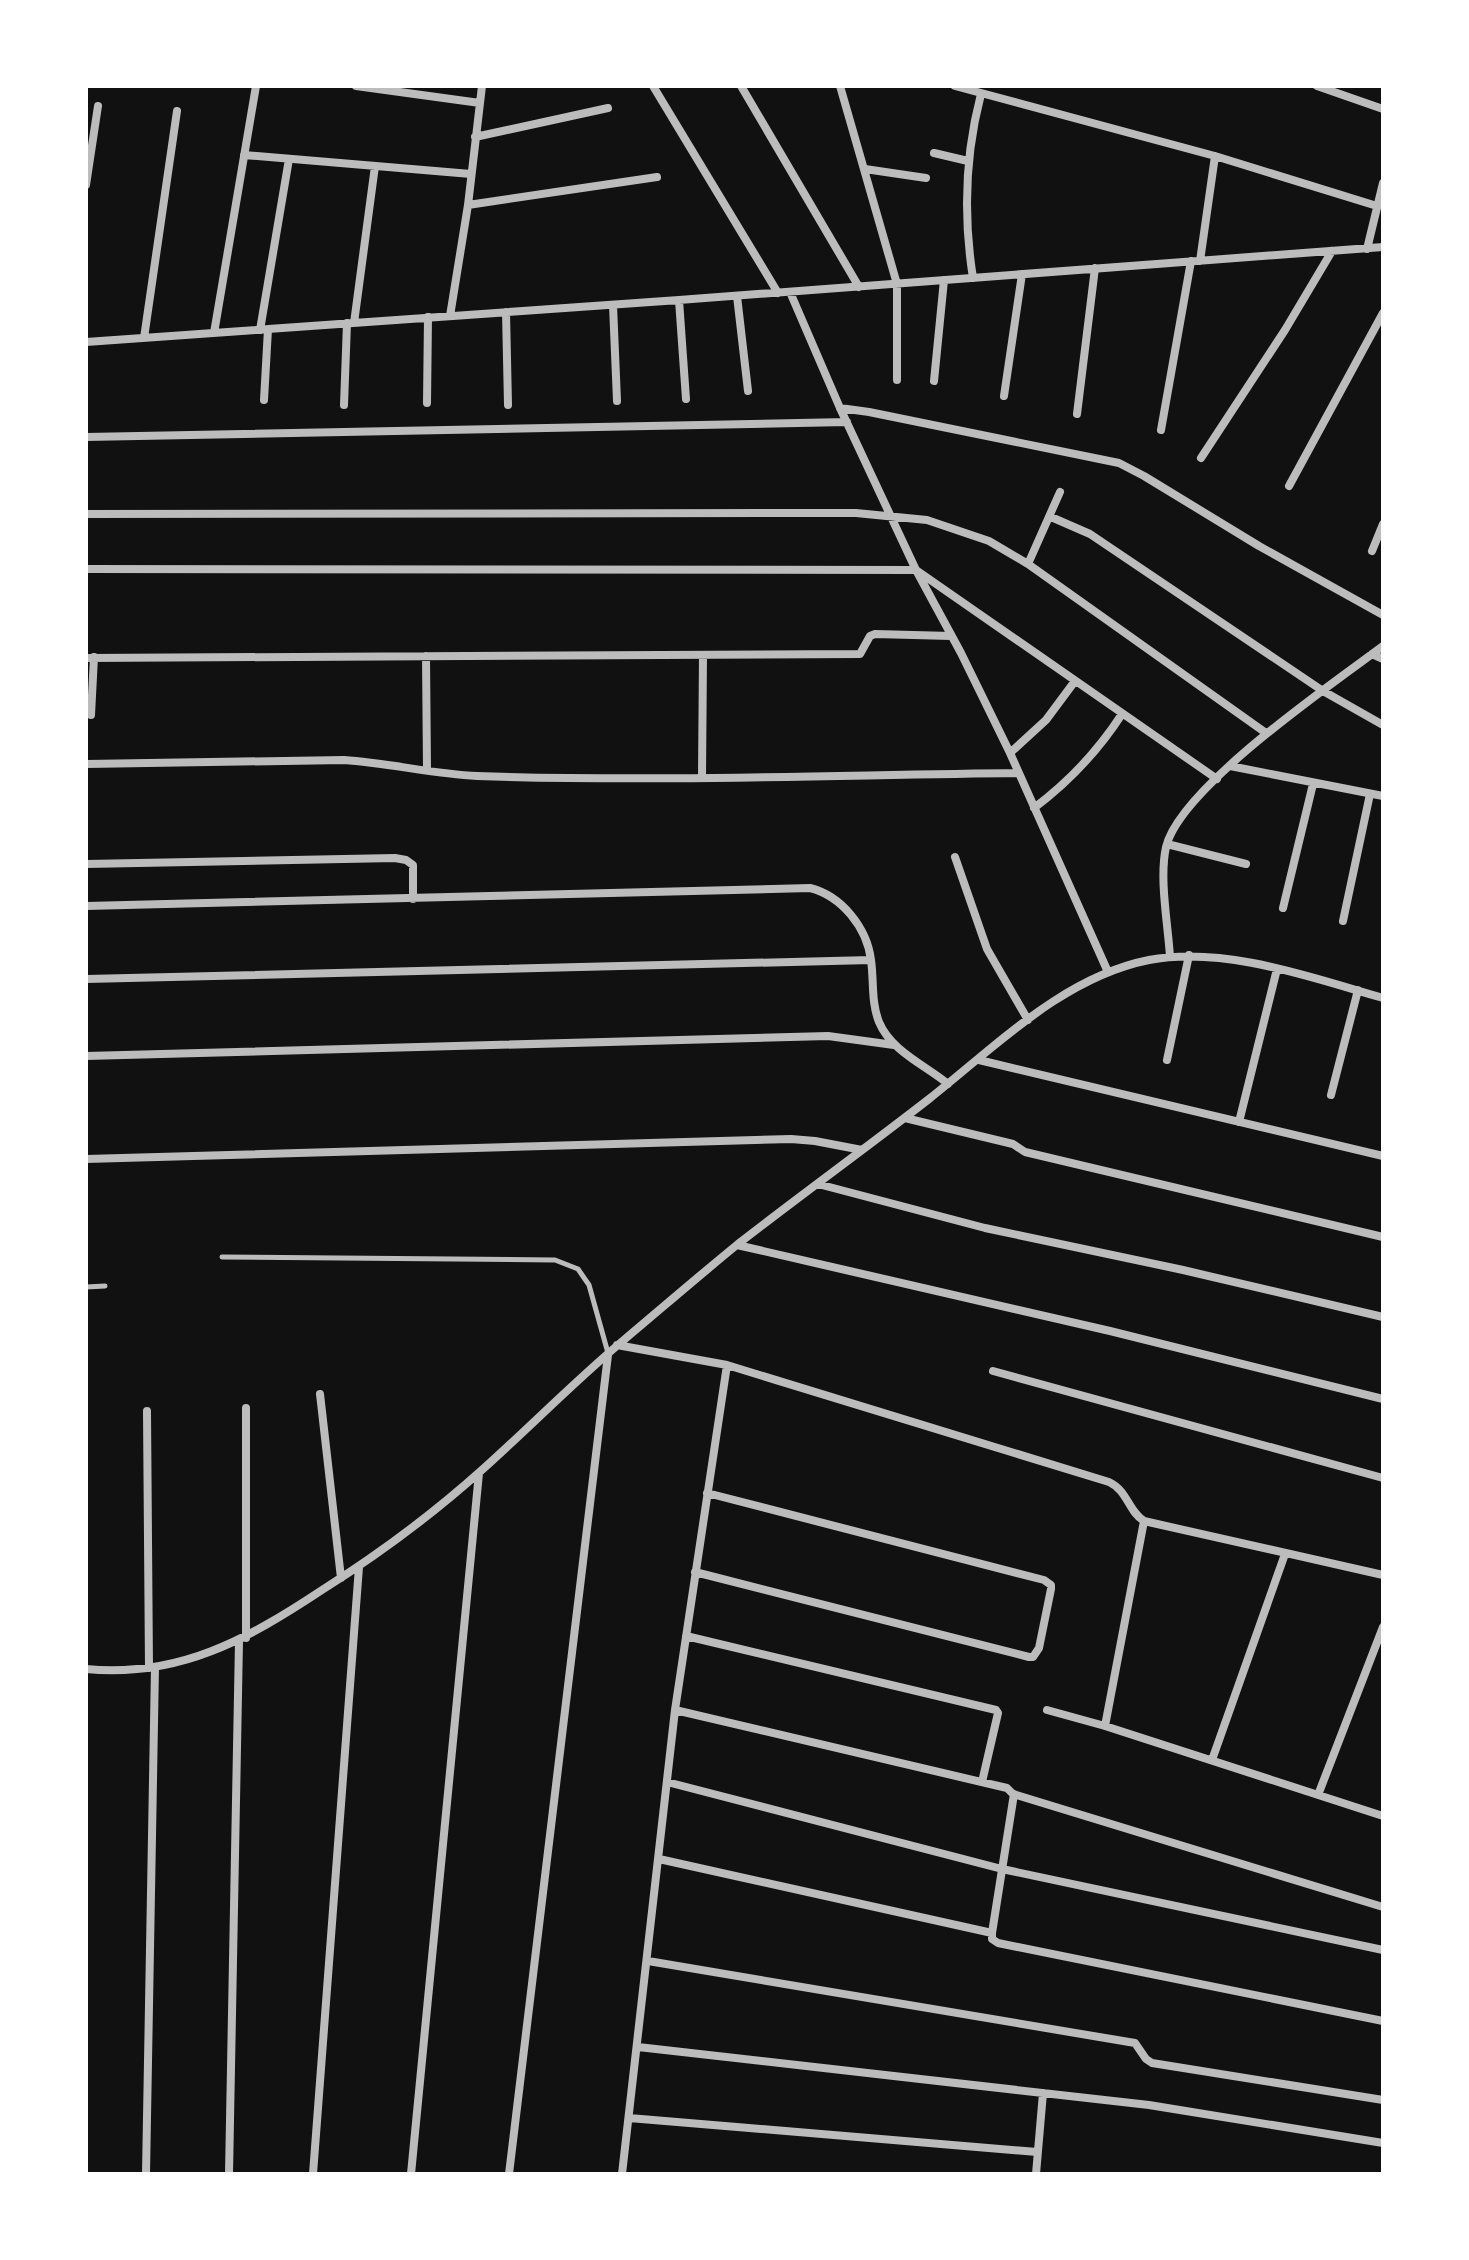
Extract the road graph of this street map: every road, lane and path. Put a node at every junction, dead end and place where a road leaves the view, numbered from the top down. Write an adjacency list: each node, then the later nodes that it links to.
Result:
1 (256, 86): 17 (street)
2 (356, 86): 10 (street)
3 (482, 86): 10 (street)
4 (653, 86): 41 (street)
5 (741, 86): 39 (street)
6 (840, 86): 22 (street)
7 (955, 86): 9 (street)
8 (1317, 86): 13 (street)
9 (981, 94): 18 (street); 20 (street)
10 (480, 103): 15 (street)
11 (98, 106): 27 (street)
12 (608, 108): 15 (street)
13 (1383, 109)
14 (177, 111): 52 (street)
15 (475, 137): 23 (street)
16 (934, 153): 20 (street)
17 (244, 155): 19 (street); 51 (street)
18 (1215, 156): 29 (street); 33 (street)
19 (289, 159): 21 (street); 50 (street)
20 (968, 161): 36 (street)
21 (375, 166): 23 (street); 49 (street)
22 (865, 169): 25 (street); 38 (street)
23 (471, 174): 28 (street)
24 (657, 177): 28 (street)
25 (926, 178)
26 (1383, 183): 29 (street)
27 (86, 185)
28 (468, 205): 47 (street)
29 (1377, 206): 31 (street)
30 (1383, 247): 31 (street)
31 (1367, 249): 32 (street)
32 (1332, 251): 33 (street); 69 (street)
33 (1196, 261): 34 (street); 67 (street)
34 (1095, 268): 35 (street); 65 (street)
35 (1022, 274): 36 (street); 57 (street)
36 (973, 278): 37 (street)
37 (944, 280): 38 (street); 55 (street)
38 (897, 284): 39 (street); 54 (street)
39 (859, 287): 40 (street)
40 (790, 292): 41 (street); 64 (street)
41 (778, 293): 42 (street)
42 (737, 296): 43 (street); 56 (street)
43 (679, 300): 44 (street); 58 (street)
44 (613, 305): 45 (street); 60 (street)
45 (506, 312): 47 (street); 63 (street)
46 (1383, 313): 70 (street)
47 (450, 316): 48 (street)
48 (428, 317): 49 (street); 61 (street)
49 (351, 323): 50 (street); 62 (street)
50 (264, 329): 51 (street); 59 (street)
51 (214, 333): 52 (street)
52 (144, 338): 53 (street)
53 (86, 342)
54 (897, 380)
55 (934, 381)
56 (748, 391)
57 (1004, 396)
58 (686, 399)
59 (264, 400)
60 (617, 401)
61 (427, 403)
62 (344, 405)
63 (508, 405)
64 (840, 408): 66 (street); 80 (street)
65 (1077, 414)
66 (847, 422): 68 (street); 73 (street)
67 (1161, 430)
68 (86, 437)
69 (1201, 458)
70 (1289, 486)
71 (1060, 492): 74 (street)
72 (86, 514): 73 (street)
73 (890, 514): 77 (street); 79 (street)
74 (1051, 517): 77 (street); 89 (street)
75 (1383, 524): 76 (street)
76 (1372, 551)
77 (1028, 564): 93 (street)
78 (86, 569): 79 (street)
79 (916, 570): 81 (street); 88 (street)
80 (1383, 615)
81 (951, 636): 84 (street); 94 (street)
82 (1383, 646): 83 (street)
83 (1372, 654): 87 (street); 89 (street)
84 (703, 655): 85 (street); 99 (street)
85 (426, 656): 86 (street); 97 (street)
86 (90, 658): 91 (street)
87 (1383, 659)
88 (1075, 681): 90 (street); 94 (street)
89 (1323, 691): 92 (street); 93 (street)
90 (1122, 714): 100 (street); 104 (street)
91 (91, 715)
92 (1383, 725)
93 (1266, 733): 96 (street)
94 (1010, 753): 98 (street)
95 (86, 764): 97 (street)
96 (1230, 766): 100 (street); 101 (street)
97 (427, 769): 99 (street)
98 (1018, 773): 99 (street); 104 (street)
99 (702, 777)
100 (1217, 779): 105 (street)
101 (1313, 784): 102 (street); 111 (street)
102 (1370, 794): 103 (street); 112 (street)
103 (1383, 796)
104 (1034, 808): 117 (street)
105 (1167, 844): 108 (street); 114 (street)
106 (955, 857): 121 (street)
107 (86, 864): 109 (street)
108 (1246, 864)
109 (413, 899): 110 (street); 115 (street)
110 (86, 906)
111 (1283, 908)
112 (1343, 921)
113 (1189, 955): 114 (street); 116 (street); 125 (street)
114 (1170, 957): 117 (street)
115 (871, 960): 118 (street); 122 (street)
116 (1277, 969): 119 (street); 129 (street)
117 (1108, 972): 121 (street)
118 (86, 979)
119 (1358, 990): 120 (street); 127 (street)
120 (1383, 998)
121 (1028, 1020): 124 (street)
122 (894, 1045): 123 (street); 126 (street)
123 (86, 1056)
124 (979, 1060): 126 (street); 129 (street)
125 (1167, 1060)
126 (948, 1084): 128 (street)
127 (1331, 1095)
128 (905, 1118): 130 (street); 134 (street)
129 (1239, 1122): 131 (street)
130 (862, 1150): 132 (street); 133 (street)
131 (1383, 1156)
132 (86, 1159)
133 (818, 1184): 135 (street); 139 (street)
134 (1383, 1237)
135 (737, 1245): 140 (street); 145 (street)
136 (222, 1257): 141 (lane)
137 (105, 1286): 138 (lane)
138 (86, 1287)
139 (1383, 1317)
140 (617, 1345): 141 (street); 142 (street)
141 (608, 1355): 148 (street); 188 (street)
142 (727, 1365): 150 (street); 151 (street)
143 (993, 1371): 149 (street)
144 (320, 1394): 156 (street)
145 (1383, 1399)
146 (246, 1408): 159 (street)
147 (147, 1411): 160 (street)
148 (479, 1473): 153 (street); 187 (street)
149 (1383, 1478)
150 (707, 1493): 154 (street); 154 (street)
151 (1144, 1521): 152 (street); 164 (street)
152 (1285, 1554): 155 (street); 165 (street)
153 (359, 1567): 156 (street); 186 (street)
154 (695, 1572): 158 (street)
155 (1383, 1575)
156 (341, 1578): 159 (street)
157 (1383, 1627): 169 (street)
158 (686, 1636): 162 (street); 167 (street)
159 (242, 1640): 160 (street); 185 (street)
160 (152, 1667): 161 (street); 184 (street)
161 (86, 1669)
162 (675, 1710): 166 (street); 167 (street)
163 (1047, 1710): 164 (street)
164 (1105, 1726): 165 (street)
165 (1212, 1760): 169 (street)
166 (667, 1782): 171 (street); 172 (street)
167 (982, 1782): 168 (street)
168 (1014, 1794): 172 (street); 173 (street)
169 (1318, 1795): 170 (street)
170 (1383, 1816)
171 (659, 1859): 174 (street); 176 (street)
172 (1002, 1869): 174 (street); 175 (street)
173 (1383, 1907)
174 (992, 1933): 177 (street)
175 (1383, 1950)
176 (648, 1961): 178 (street); 180 (street)
177 (1383, 2021)
178 (638, 2047): 179 (street); 181 (street)
179 (1043, 2093): 182 (street); 183 (street)
180 (1383, 2100)
181 (629, 2118): 183 (street); 189 (street)
182 (1383, 2143)
183 (1037, 2152): 190 (street)
184 (146, 2174)
185 (229, 2174)
186 (313, 2174)
187 (411, 2174)
188 (509, 2174)
189 (622, 2174)
190 (1036, 2174)

